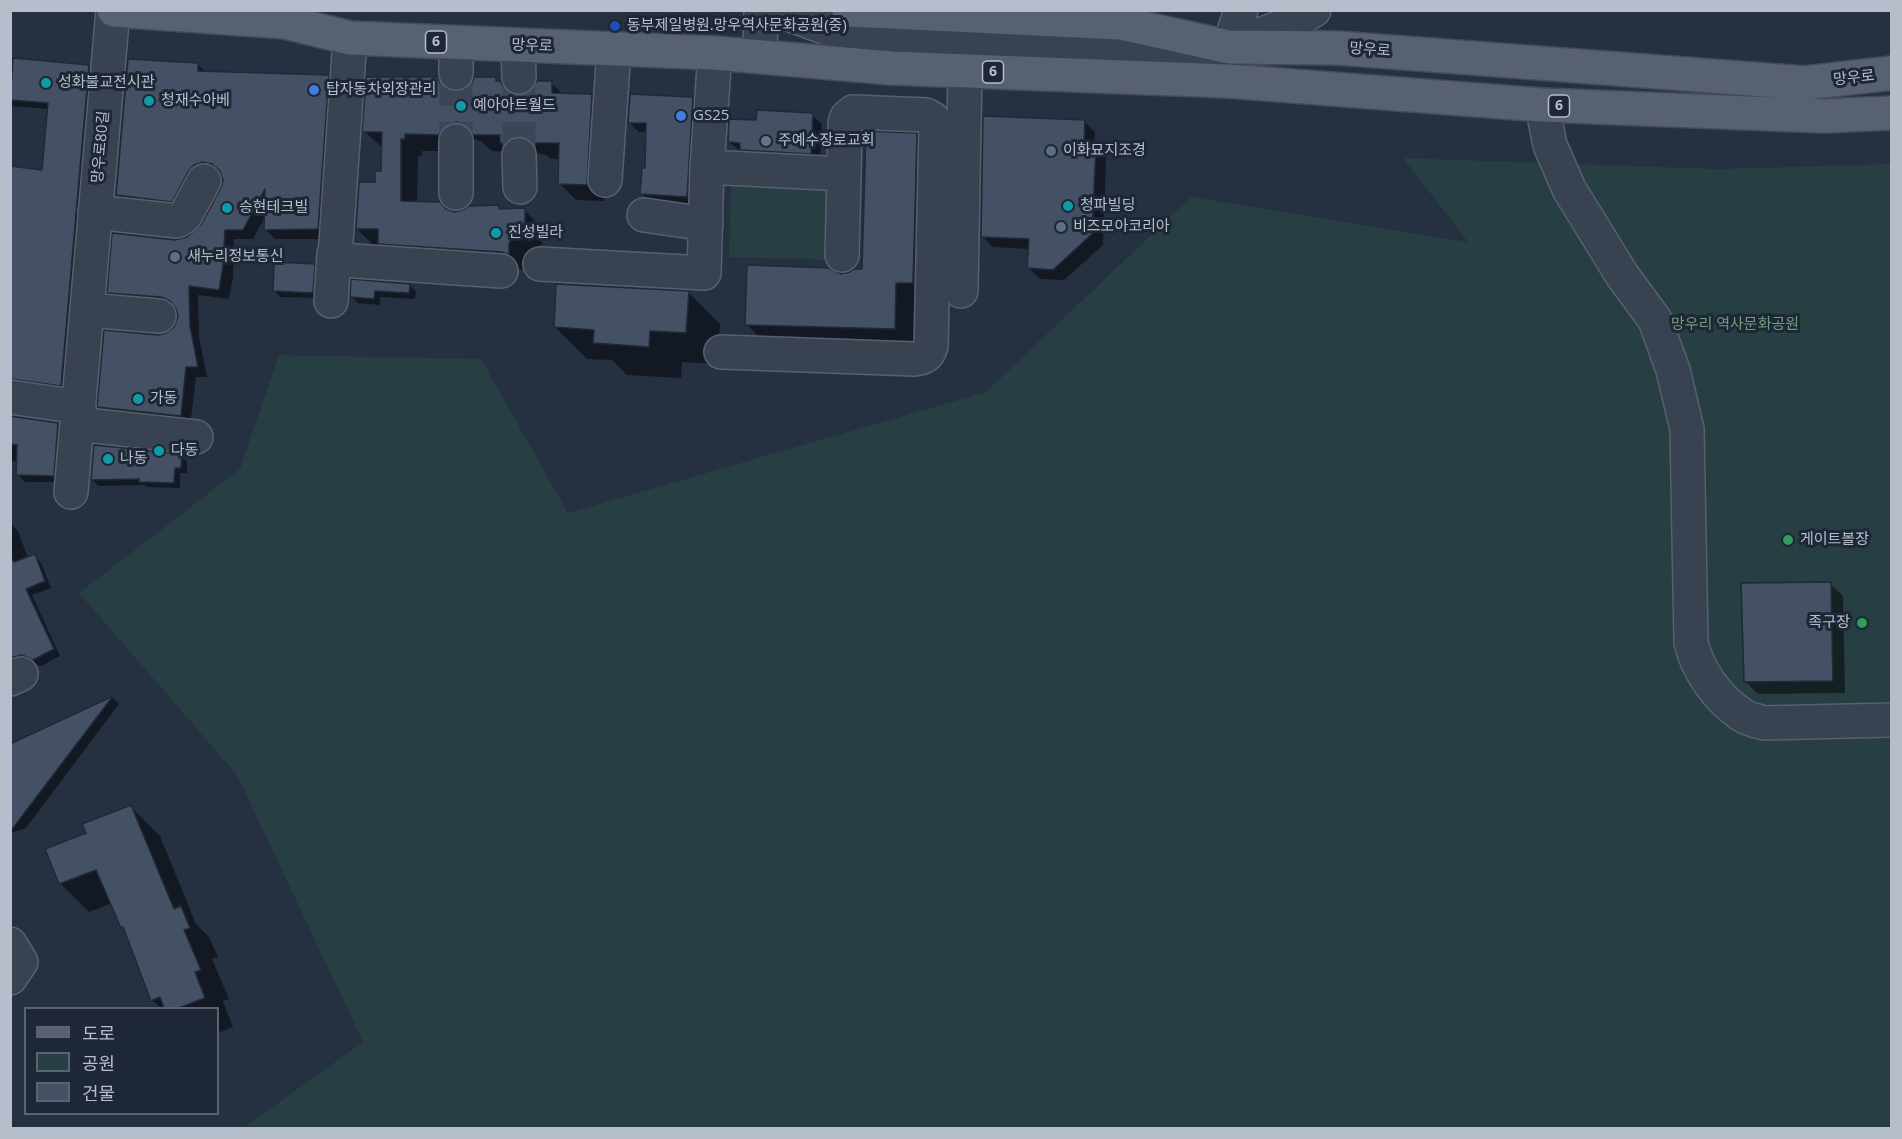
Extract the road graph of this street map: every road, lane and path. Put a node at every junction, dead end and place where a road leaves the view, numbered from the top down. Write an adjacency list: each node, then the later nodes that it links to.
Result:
1 (113, 10): 8 (main road, 망우로 / 6); 27 (street, 망우로80길)
2 (761, 10): 12 (street)
3 (770, 10): 13 (street)
4 (778, 10): 9 (street)
5 (849, 10): 9 (main road, 망우로)
6 (1241, 10): 9 (street)
7 (1314, 10): 9 (street)
8 (350, 38): 10 (main road, 망우로 / 6); 30 (street)
9 (1229, 47): 15 (main road, 망우로); 16 (street)
10 (614, 49): 11 (main road, 망우로 / 6); 24 (street)
11 (715, 53): 12 (main road, 망우로 / 6); 21 (street)
12 (760, 56): 13 (main road, 망우로 / 6)
13 (841, 63): 14 (main road, 망우로 / 6)
14 (966, 71): 16 (main road, 망우로 / 6); 34 (street)
15 (1892, 73)
16 (1227, 81): 17 (main road, 망우로 / 6)
17 (1542, 105): 18 (main road, 망우로 / 6); 43 (street)
18 (1892, 113)
19 (456, 141): 26 (street)
20 (519, 154): 25 (street)
21 (707, 167): 22 (street); 29 (street)
22 (844, 174): 31 (street); 38 (street)
23 (204, 180): 27 (street)
24 (605, 180)
25 (520, 187)
26 (456, 193)
27 (95, 213): 36 (street, 망우로80길)
28 (644, 215): 29 (street)
29 (706, 224): 32 (street)
30 (334, 254): 33 (street); 35 (street)
31 (842, 255)
32 (540, 264)
33 (501, 271)
34 (961, 291)
35 (331, 302)
36 (87, 309): 37 (street); 40 (street, 망우로80길)
37 (159, 316)
38 (721, 352)
39 (10, 397): 40 (street)
40 (78, 415): 41 (street); 42 (street, 망우로80길)
41 (196, 437)
42 (71, 492)
43 (1892, 720)
44 (10, 944): 45 (street)
45 (10, 978)

